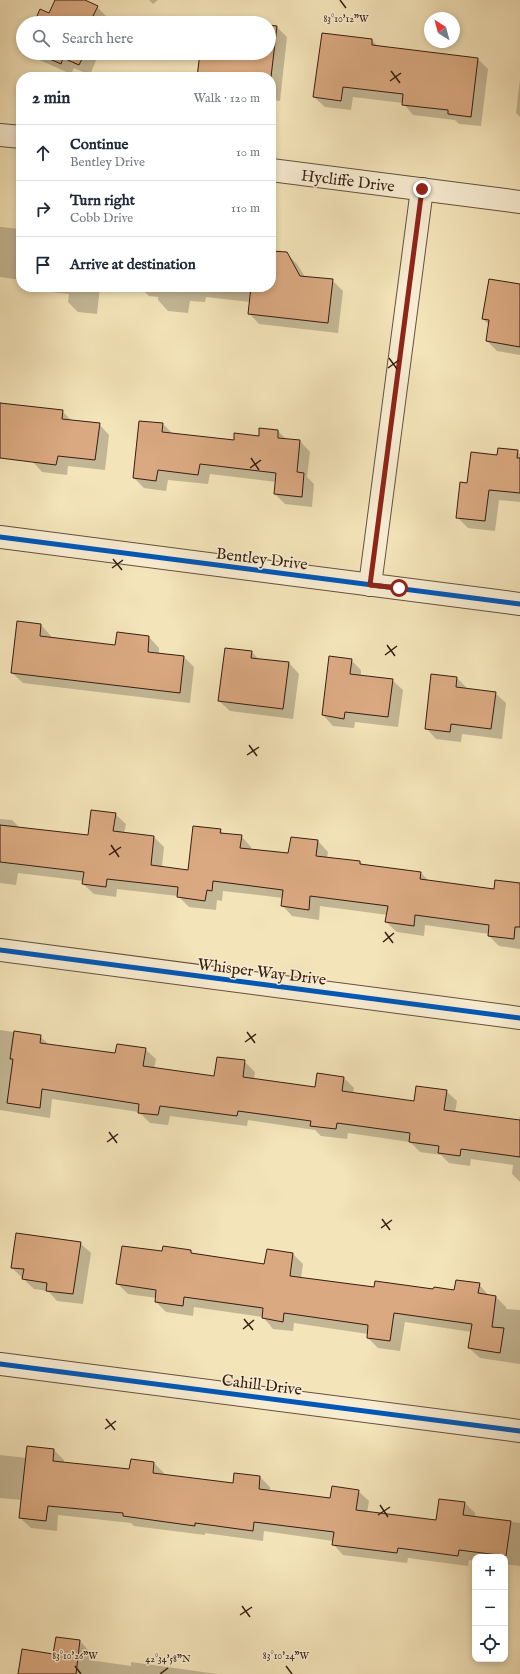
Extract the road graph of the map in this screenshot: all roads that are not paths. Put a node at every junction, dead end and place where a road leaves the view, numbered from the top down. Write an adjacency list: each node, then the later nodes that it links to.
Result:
1 (0, 135): 2 (street)
2 (16, 137)
3 (276, 171): 4 (street, Hycliffe Drive)
4 (422, 189): 5 (street, Hycliffe Drive); 7 (street)
5 (520, 202)
6 (0, 537): 7 (street, Bentley Drive)
7 (370, 585): 8 (street, Bentley Drive)
8 (520, 604)
9 (0, 950): 10 (street, Whisper Way Drive)
10 (520, 1018)
11 (0, 1364): 12 (street, Cahill Drive)
12 (520, 1431)

